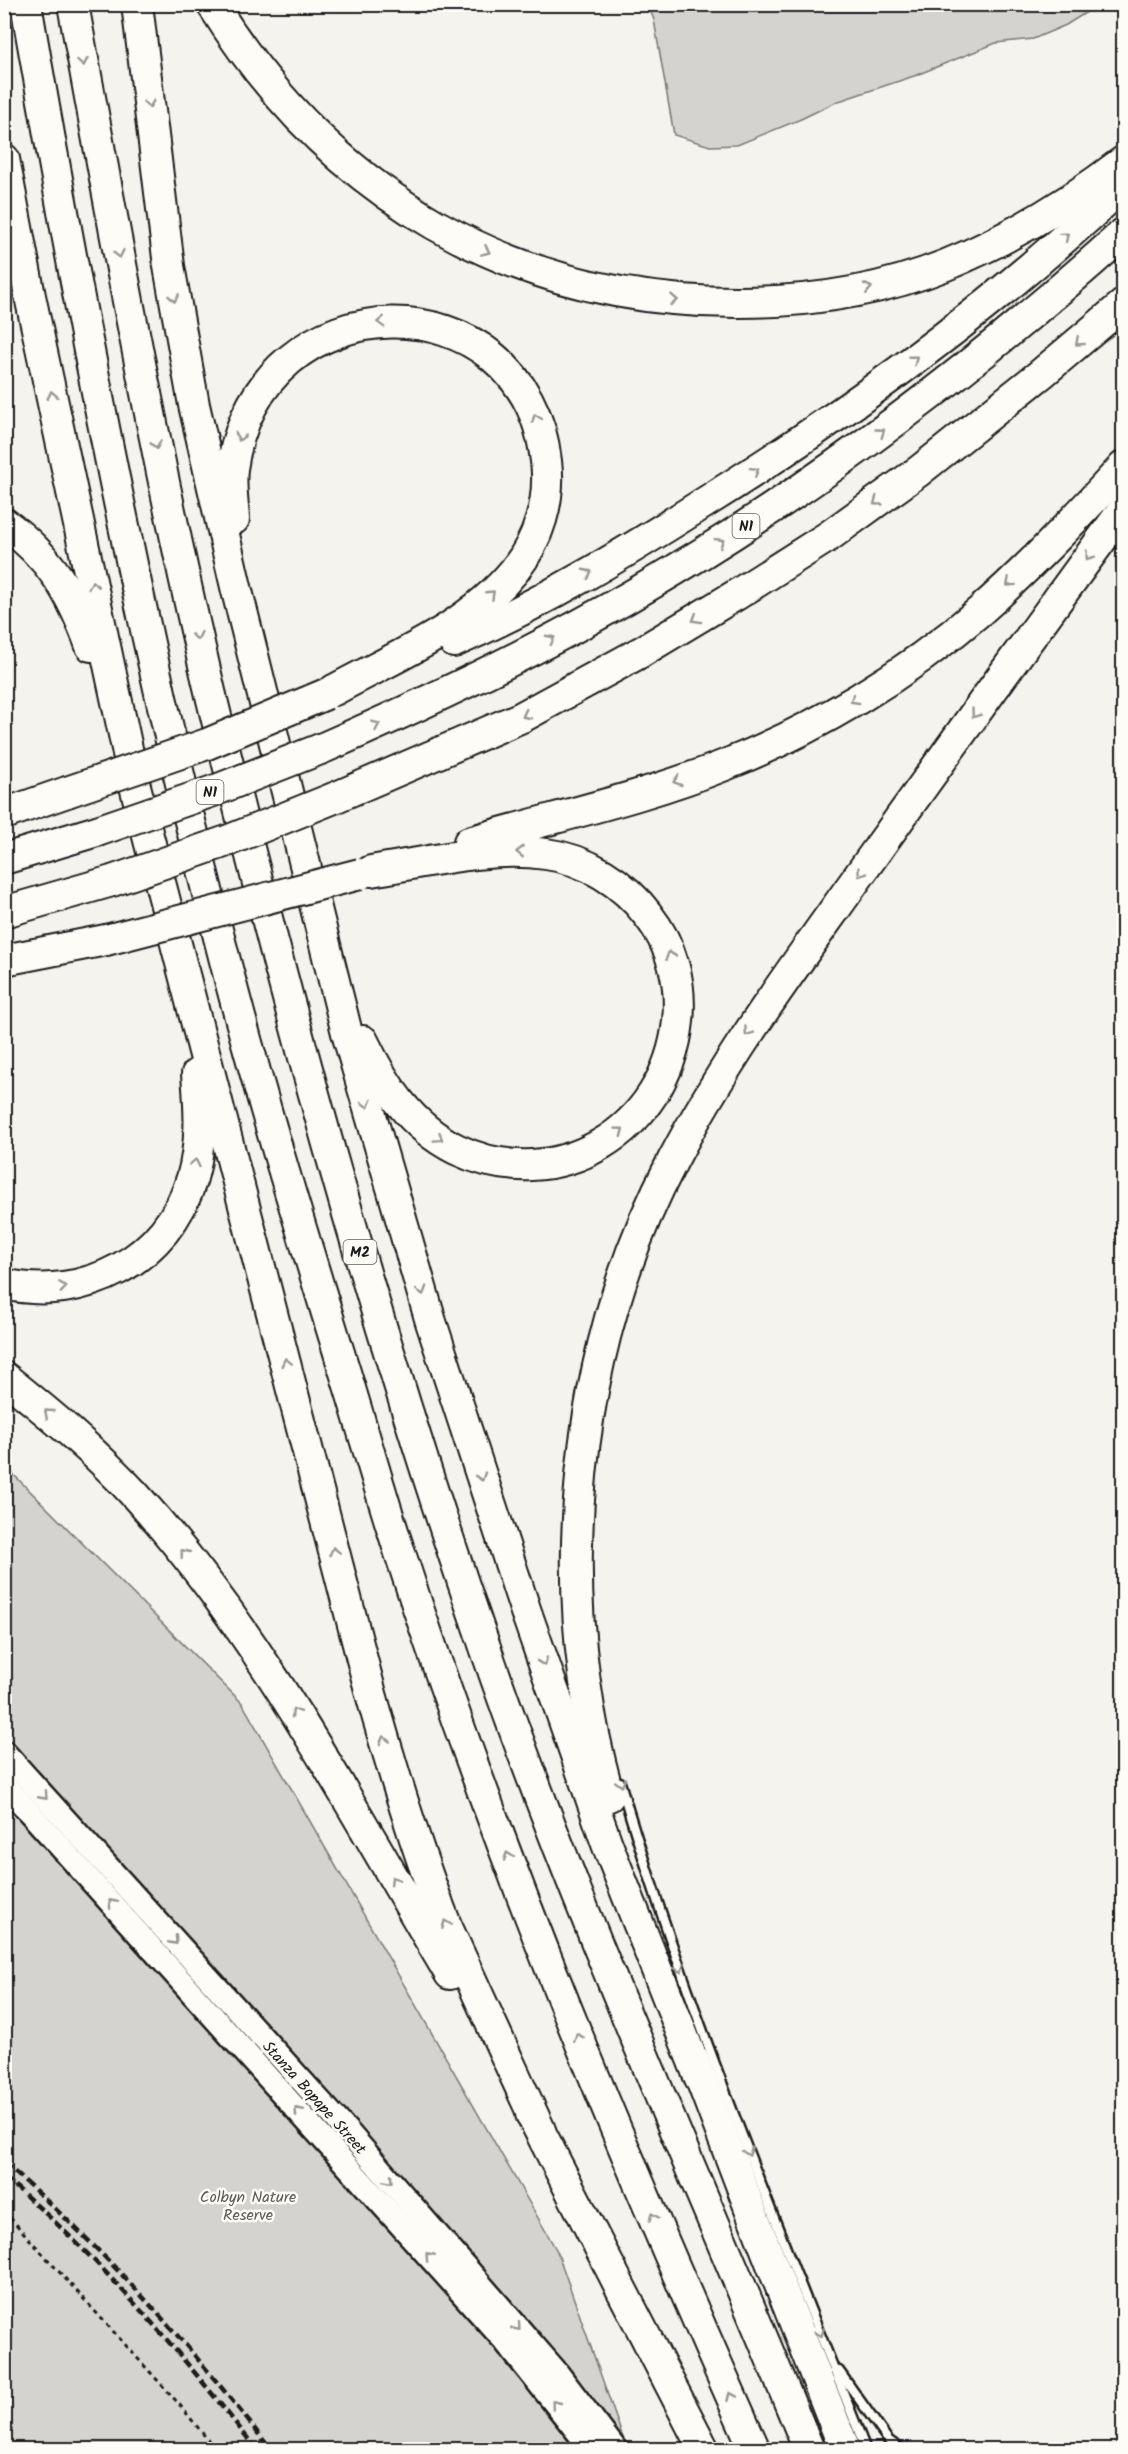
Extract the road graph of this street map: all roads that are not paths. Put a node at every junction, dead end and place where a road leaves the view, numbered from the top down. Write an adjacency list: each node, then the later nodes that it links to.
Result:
1 (26, 4): 40 (highway, one-way to 1)
2 (73, 4): 41 (highway, M2, one-way to 41)
3 (137, 4): 14 (highway, one-way to 14)
4 (212, 4): 6 (highway, one-way to 6)
5 (4, 159): 15 (highway, one-way to 5)
6 (1124, 161)
7 (1124, 184): 13 (highway, one-way to 7)
8 (1124, 233): 19 (highway, N1, one-way to 8, bridge)
9 (1124, 304): 22 (highway, one-way to 22, bridge)
10 (1124, 466): 21 (highway, one-way to 21)
11 (1124, 509): 29 (highway, one-way to 29)
12 (4, 523): 15 (highway)
13 (330, 692): 14 (highway, one-way to 14); 16 (highway, bridge)
14 (271, 722): 20 (highway)
15 (135, 786): 23 (highway)
16 (64, 792): 17 (highway); 18 (highway)
17 (4, 803)
18 (4, 814)
19 (4, 859)
20 (305, 865): 21 (highway, one-way to 21); 34 (highway, one-way to 34)
21 (366, 873): 24 (highway, bridge)
22 (4, 912)
23 (170, 927): 27 (highway, one-way to 23); 35 (highway, one-way to 23)
24 (99, 942): 25 (highway); 26 (highway)
25 (4, 960)
26 (4, 977)
27 (4, 1284)
28 (4, 1377): 35 (highway, one-way to 28)
29 (578, 1561): 30 (lane); 34 (highway)
30 (589, 1631)
31 (4, 1752): 38 (main road, Stanza Bopape Street, one-way to 38)
32 (617, 1772): 36 (lane, one-way to 36)
33 (4, 1784): 37 (main road, Stanza Bopape Street, one-way to 33)
34 (700, 2079): 42 (highway)
35 (540, 2130): 39 (highway)
36 (831, 2361): 43 (lane); 44 (lane)
37 (592, 2450)
38 (616, 2450)
39 (705, 2450)
40 (755, 2450)
41 (809, 2450)
42 (845, 2450)
43 (866, 2450)
44 (902, 2450)

